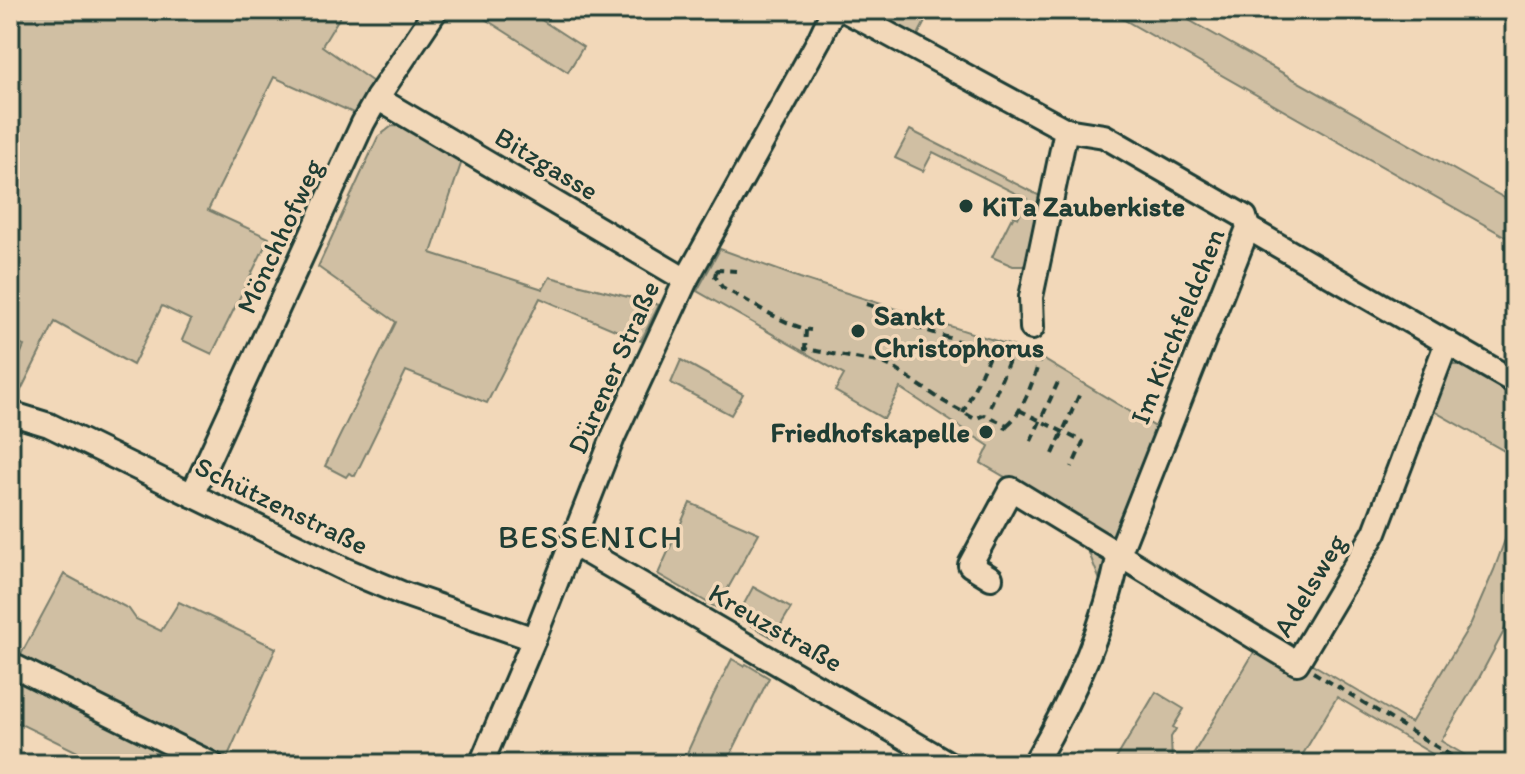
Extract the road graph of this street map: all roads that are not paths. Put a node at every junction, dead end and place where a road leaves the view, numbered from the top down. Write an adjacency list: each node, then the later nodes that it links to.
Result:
1 (436, 10): 4 (street, Mönchhofweg)
2 (833, 10): 7 (street, Dürener Straße)
3 (844, 10): 5 (street, Im Kirchfeldchen)
4 (377, 98): 7 (street, Bitzgasse); 12 (street, Mönchhofweg)
5 (1066, 130): 6 (street, Im Kirchfeldchen); 8 (street)
6 (1248, 228): 9 (street); 14 (street, Im Kirchfeldchen)
7 (686, 280): 13 (street, Dürener Straße)
8 (1032, 328)
9 (1447, 342): 10 (street); 14 (street, Adelsweg)
10 (1515, 382)
11 (10, 413): 12 (street, Schützenstraße)
12 (192, 495): 16 (street, Schützenstraße)
13 (571, 543): 16 (street, Dürener Straße); 20 (street, Kreuzstraße)
14 (1119, 554): 15 (street); 21 (street, Im Kirchfeldchen)
15 (991, 578)
16 (534, 639): 19 (street, Dürener Straße)
17 (10, 664): 18 (street)
18 (212, 764)
19 (481, 764)
20 (950, 764)
21 (1034, 764)

